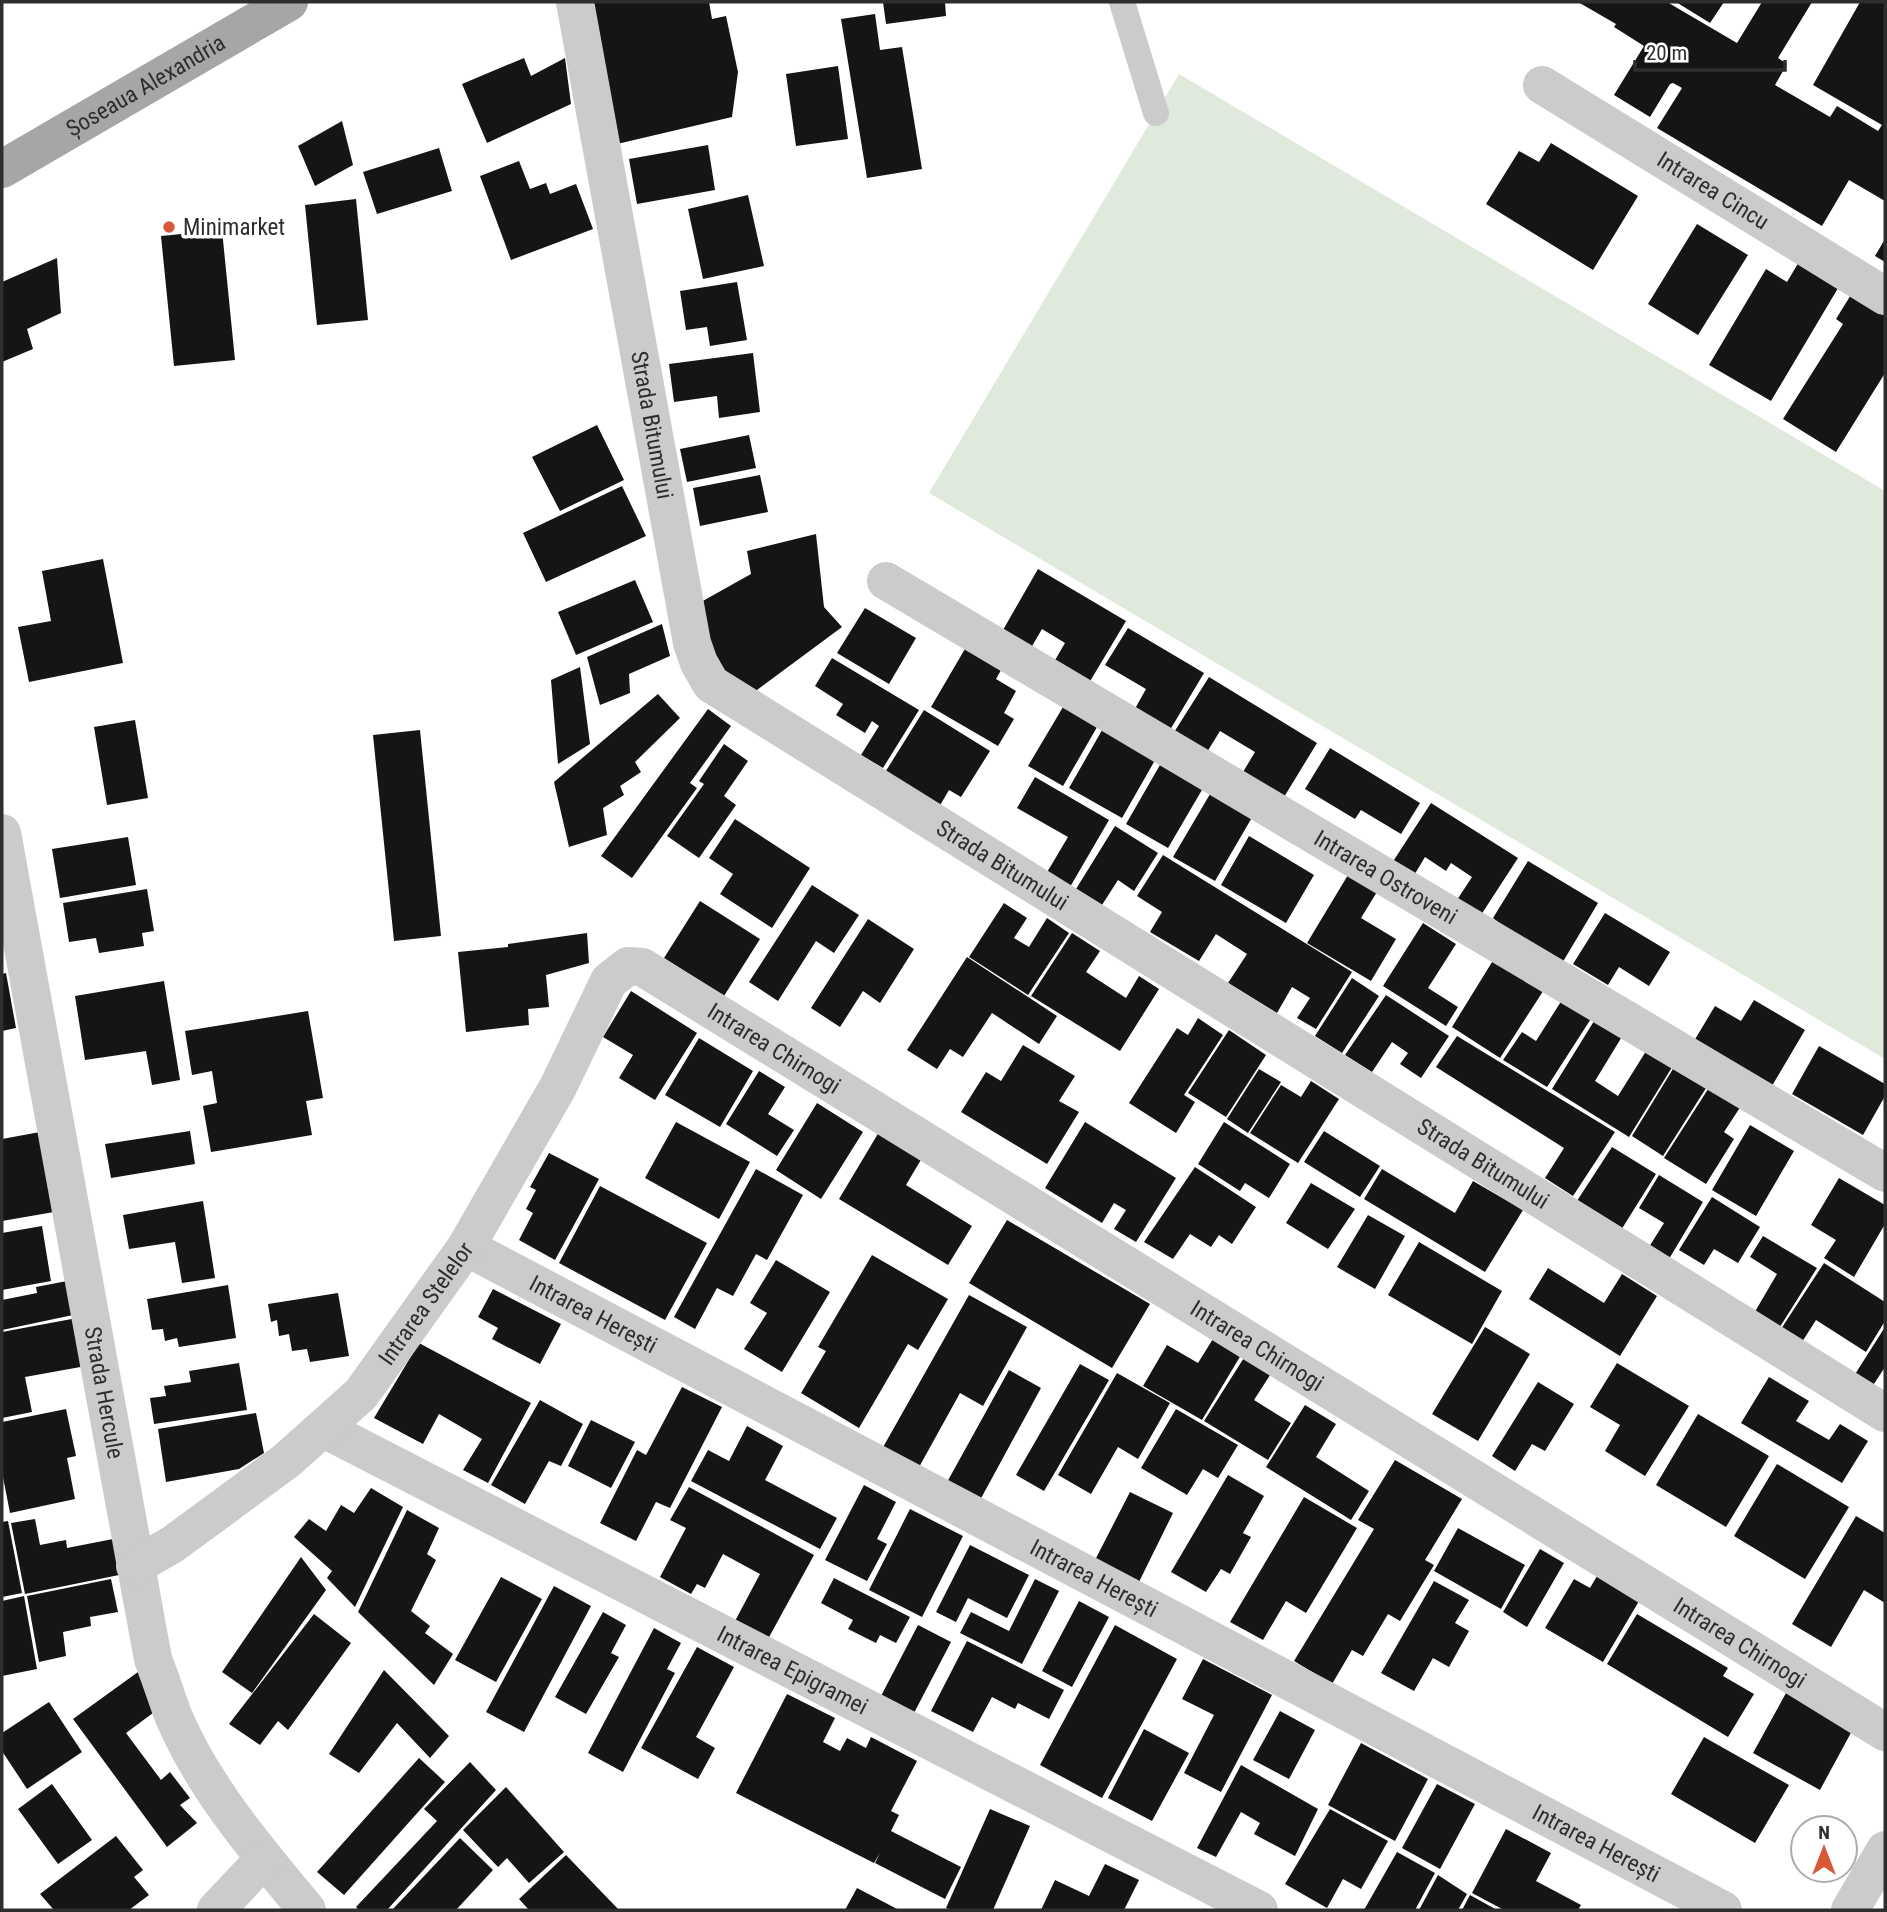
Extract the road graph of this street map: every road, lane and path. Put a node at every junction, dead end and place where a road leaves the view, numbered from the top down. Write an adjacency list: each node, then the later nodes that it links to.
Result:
1 (289, 2): 6 (main road, Șoseaua Alexandria)
2 (575, 2): 13 (street, Strada Bitumului)
3 (1122, 2): 5 (lane)
4 (1542, 85): 7 (street, Intrarea Cincu)
5 (1156, 113)
6 (2, 170)
7 (1885, 296)
8 (886, 581): 11 (street, Intrarea Ostroveni)
9 (2, 833): 15 (street, Strada Hercule)
10 (628, 966): 12 (street, Intrarea Stelelor); 16 (street, Intrarea Chirnogi)
11 (1885, 1173)
12 (466, 1247): 14 (street, Intrarea Stelelor); 22 (street, Intrarea Herești)
13 (1885, 1413)
14 (324, 1429): 15 (street, Intrarea Stelelor); 21 (street, Intrarea Epigramei)
15 (135, 1566): 18 (street, Strada Hercule)
16 (1885, 1732)
17 (1885, 1850): 23 (street)
18 (264, 1859): 19 (street); 20 (street, Strada Hercule)
19 (216, 1910)
20 (307, 1910)
21 (1259, 1910)
22 (1723, 1910)
23 (1850, 1910)

